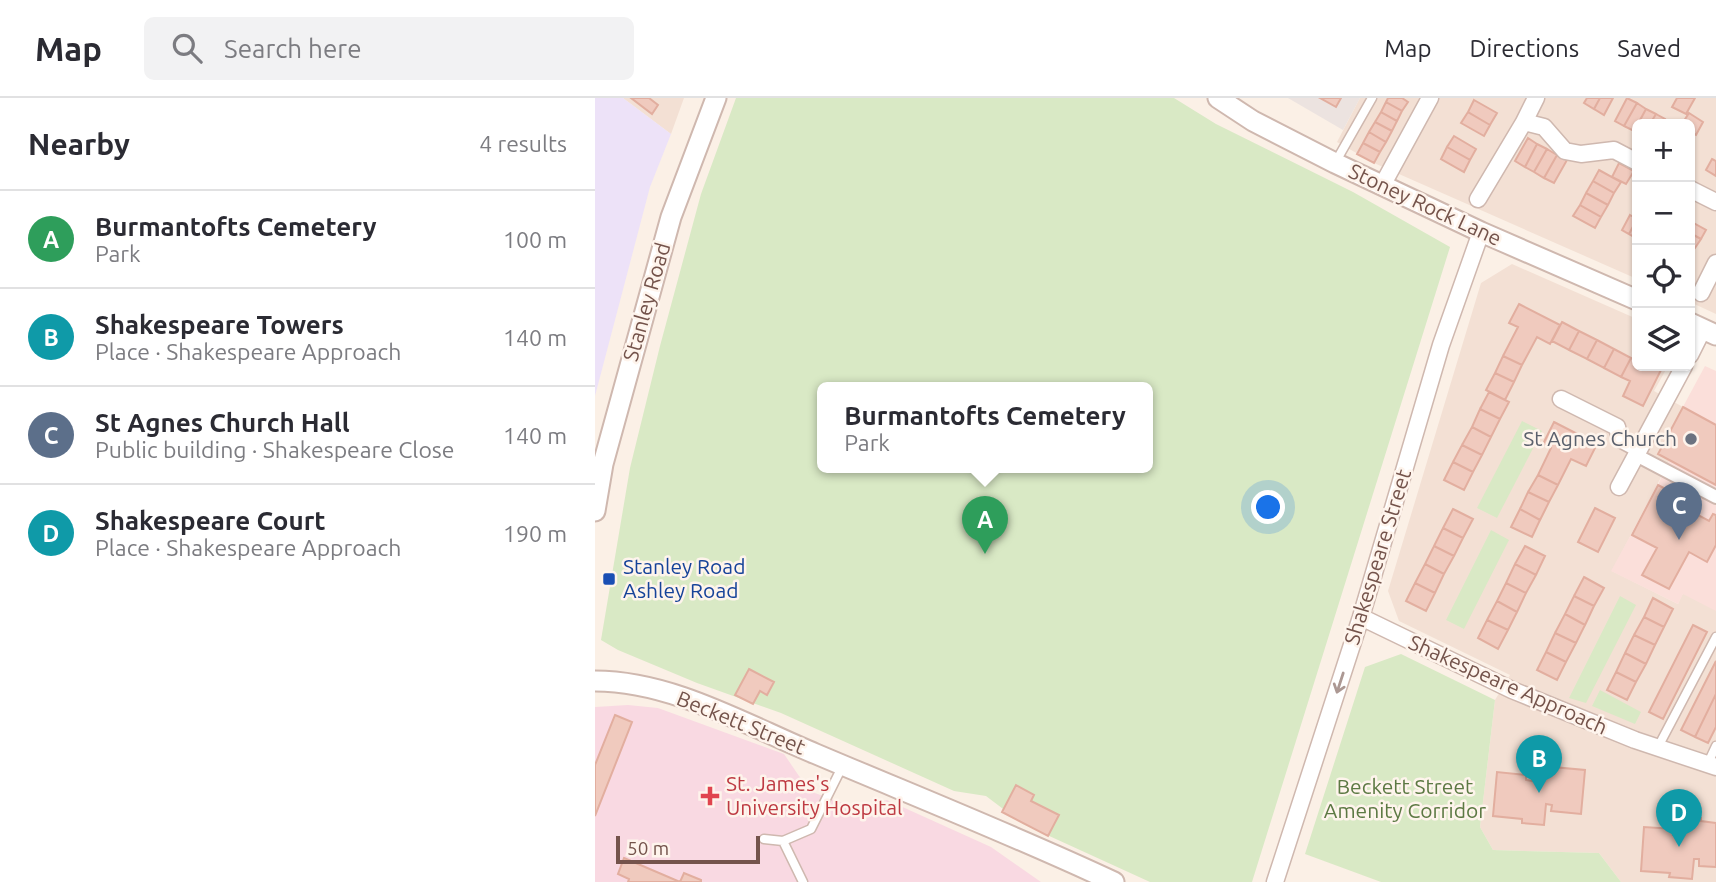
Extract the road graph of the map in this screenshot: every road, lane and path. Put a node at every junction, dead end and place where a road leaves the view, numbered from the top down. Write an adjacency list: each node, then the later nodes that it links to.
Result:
1 (716, 98): 24 (street, Stanley Road)
2 (1218, 98): 8 (street, Stoney Rock Lane)
3 (1372, 98): 8 (lane)
4 (1430, 98): 9 (street)
5 (1536, 98): 6 (street)
6 (1524, 122): 7 (street); 11 (street)
7 (1632, 159)
8 (1335, 163): 9 (street, Stoney Rock Lane)
9 (1383, 184): 13 (street, Stoney Rock Lane)
10 (1695, 191): 12 (street)
11 (1478, 199)
12 (1716, 202)
13 (1481, 232): 16 (street, Stoney Rock Lane); 25 (street, Shakespeare Street)
14 (1716, 263): 15 (street)
15 (1701, 293)
16 (1632, 298)
17 (1703, 329): 18 (street)
18 (1695, 345)
19 (1681, 371): 21 (street)
20 (1561, 399): 21 (street)
21 (1637, 452): 22 (street); 23 (street)
22 (1619, 487)
23 (1716, 497)
24 (595, 512)
25 (1361, 617): 29 (street, Shakespeare Approach); 36 (street, Shakespeare Street, one-way to 36)
26 (1716, 637): 29 (lane)
27 (595, 681): 30 (street, Beckett Street)
28 (1716, 746): 31 (lane, Shakespeare Approach)
29 (1658, 747): 31 (street, Shakespeare Approach)
30 (843, 765): 33 (lane); 35 (street, Beckett Street)
31 (1712, 765)
32 (764, 839): 33 (lane)
33 (783, 841): 34 (lane)
34 (803, 882)
35 (1114, 882)
36 (1275, 882)

